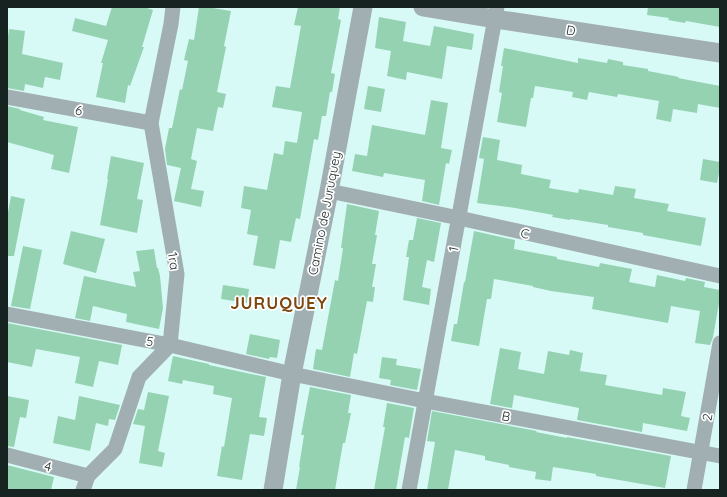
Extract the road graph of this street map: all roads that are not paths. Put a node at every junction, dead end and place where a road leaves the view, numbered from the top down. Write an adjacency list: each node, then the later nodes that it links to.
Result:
1 (173, 7): 7 (street, 1ra)
2 (362, 7): 8 (street, Camino de Juruquey)
3 (423, 7): 4 (street, D)
4 (496, 13): 5 (street, D); 9 (street, 1)
5 (720, 53)
6 (7, 97): 7 (street, 6)
7 (151, 123): 13 (street, 1ra)
8 (329, 191): 9 (street, C); 14 (street, Camino de Juruquey)
9 (459, 218): 10 (street, C); 15 (street, 1)
10 (720, 276)
11 (7, 314): 13 (street, 5)
12 (720, 343): 16 (street, 2)
13 (170, 345): 14 (street, 5); 19 (street)
14 (292, 374): 15 (street, B); 21 (street, Camino de Juruquey)
15 (424, 401): 16 (street, B); 22 (street, 1)
16 (701, 452): 18 (street, B); 23 (street, 2)
17 (7, 455): 19 (street, 4)
18 (720, 456)
19 (88, 476): 20 (street)
20 (83, 490)
21 (274, 490)
22 (409, 490)
23 (694, 490)

